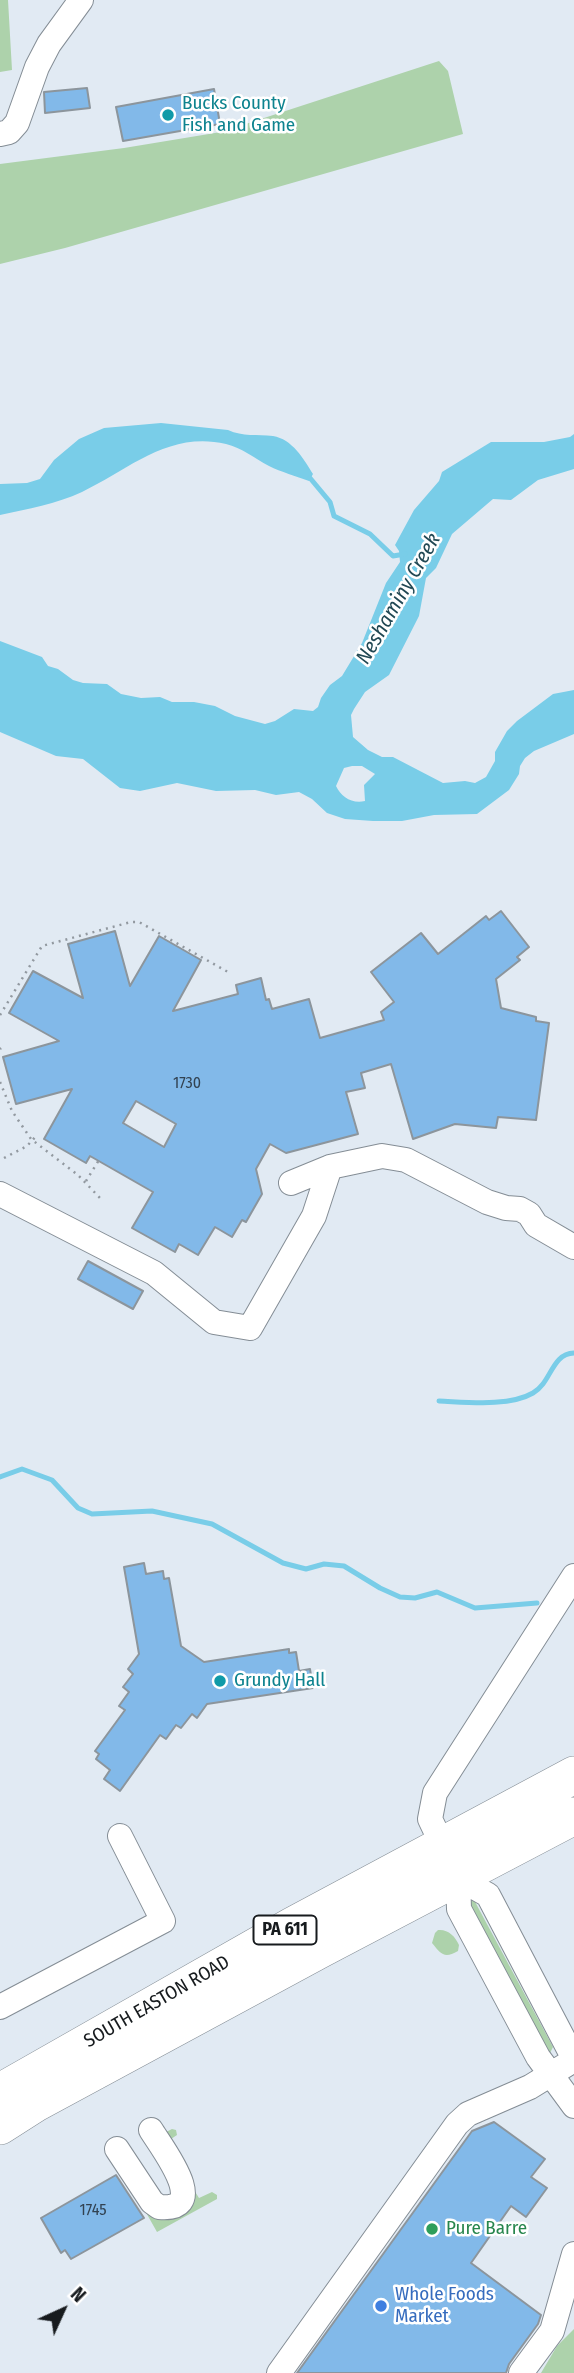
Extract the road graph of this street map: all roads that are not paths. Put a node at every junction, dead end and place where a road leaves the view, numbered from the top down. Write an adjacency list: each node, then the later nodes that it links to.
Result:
1 (81, 0): 2 (lane)
2 (0, 134)
3 (330, 1167): 4 (lane); 5 (lane); 6 (lane)
4 (291, 1183)
5 (0, 1194)
6 (574, 1247)
7 (574, 1576): 11 (lane)
8 (574, 1775): 11 (highway, SOUTH EASTON ROAD / PA 611)
9 (574, 1816): 12 (highway, SOUTH EASTON ROAD / PA 611)
10 (120, 1836): 13 (lane)
11 (442, 1846): 12 (lane); 16 (highway, SOUTH EASTON ROAD / PA 611)
12 (458, 1878): 14 (lane); 15 (lane); 18 (highway, SOUTH EASTON ROAD / PA 611)
13 (0, 2007)
14 (574, 2059): 15 (lane)
15 (550, 2075): 17 (lane); 22 (lane)
16 (0, 2092)
17 (574, 2106)
18 (0, 2126)
19 (151, 2130): 20 (lane)
20 (117, 2149)
21 (574, 2253): 23 (lane)
22 (279, 2373)
23 (521, 2373)

